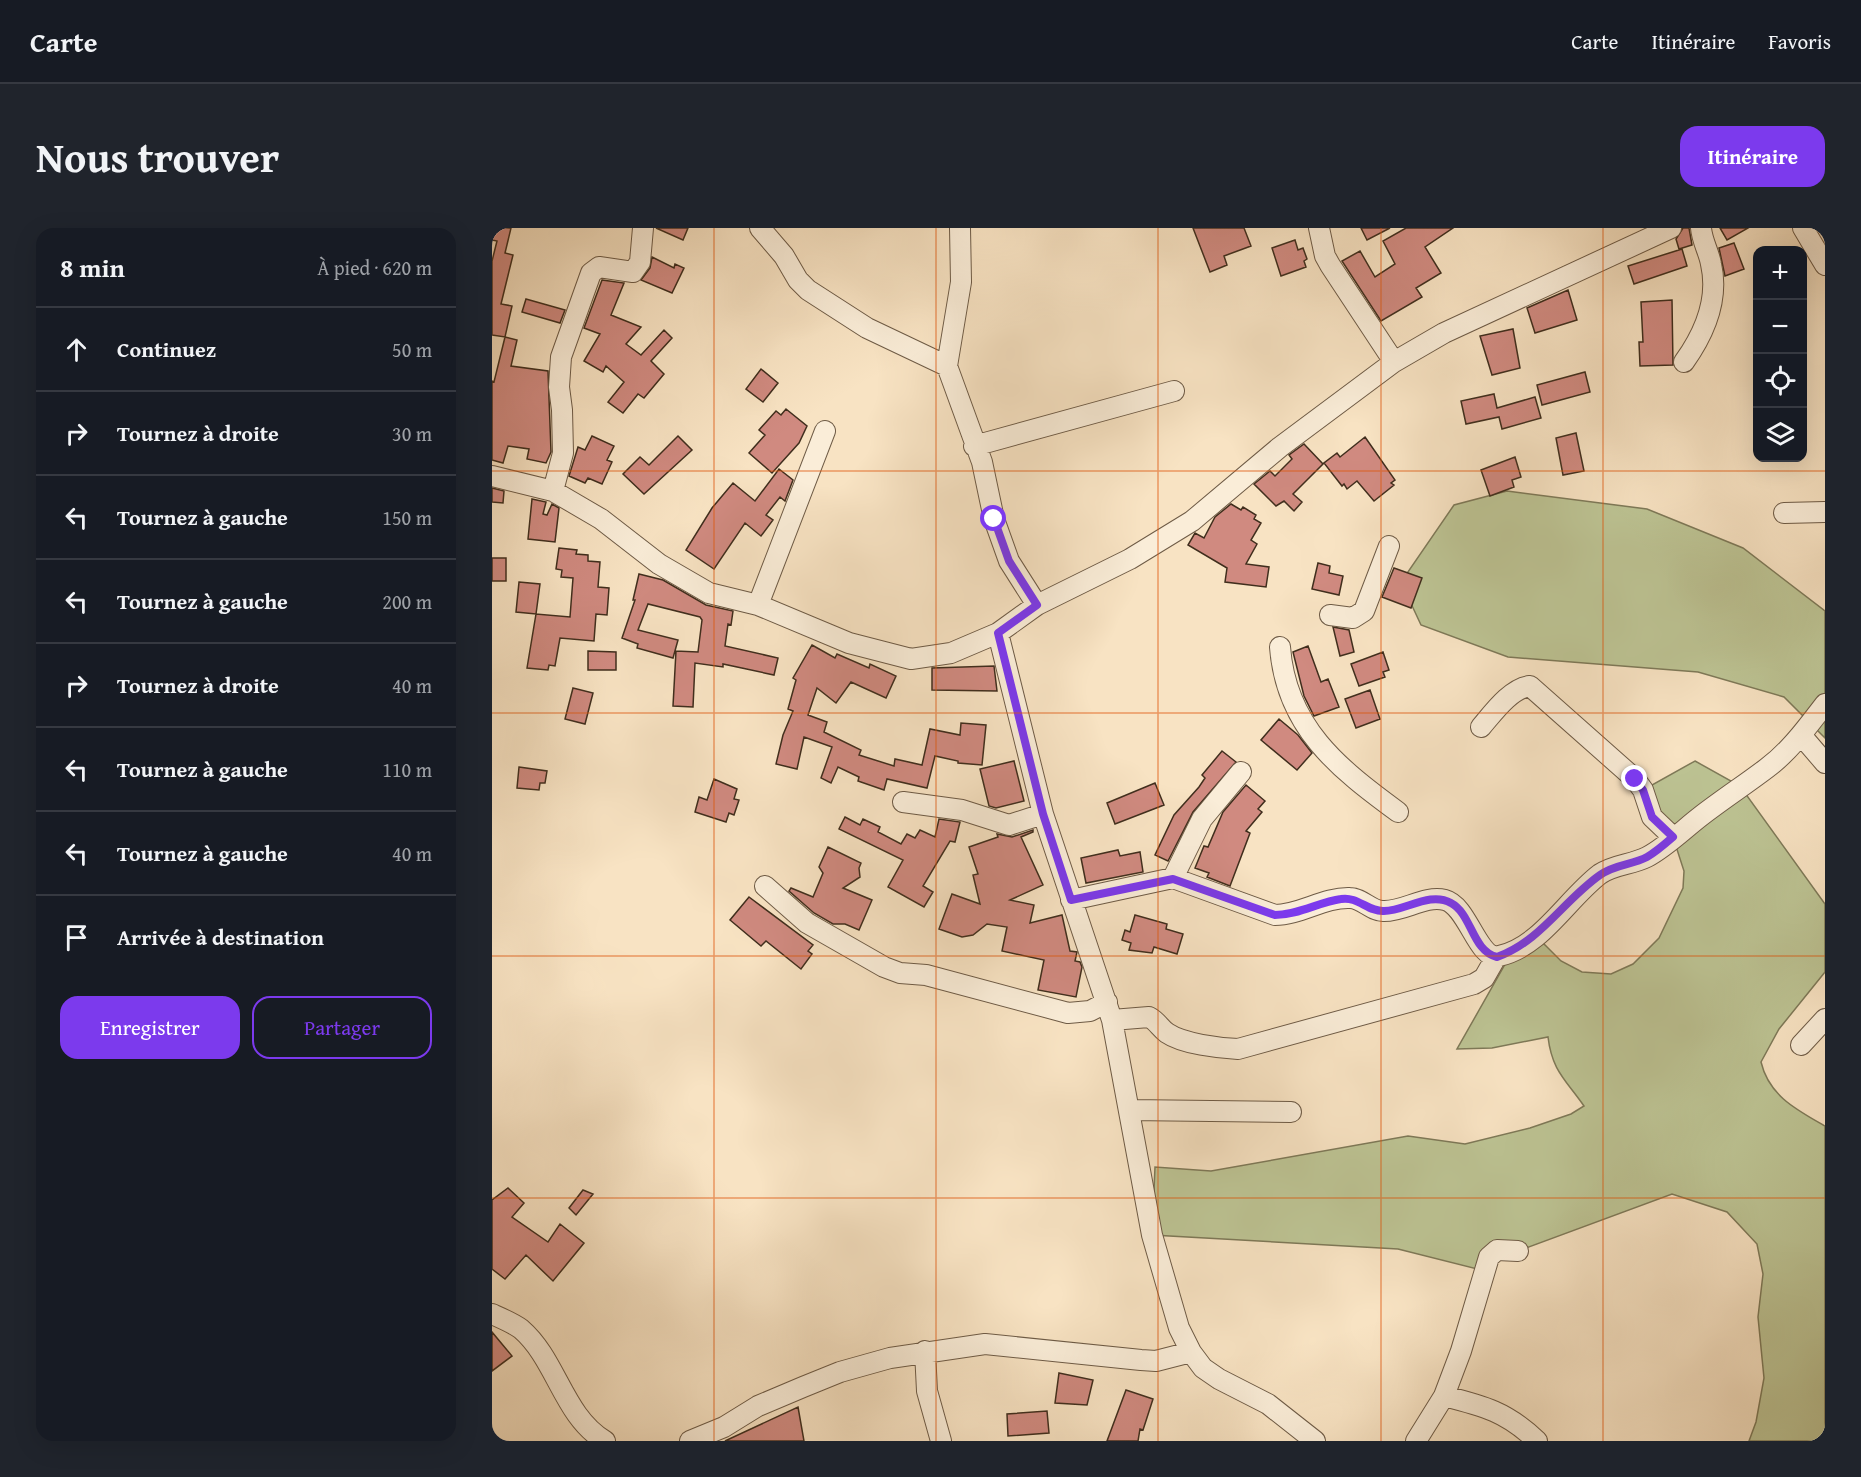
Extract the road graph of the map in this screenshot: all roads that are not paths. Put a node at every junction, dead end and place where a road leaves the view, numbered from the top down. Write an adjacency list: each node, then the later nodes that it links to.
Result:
1 (643, 228): 16 (street)
2 (760, 228): 11 (street)
3 (960, 228): 11 (street)
4 (1319, 228): 9 (street)
5 (1671, 228): 9 (street)
6 (1701, 228): 10 (street)
7 (1803, 228): 8 (street)
8 (1825, 265)
9 (1394, 362): 21 (street)
10 (1684, 362)
11 (946, 366): 14 (street)
12 (1174, 391): 14 (street)
13 (825, 431): 20 (street)
14 (974, 446): 21 (street)
15 (492, 476): 16 (street)
16 (553, 491): 20 (street)
17 (1825, 512): 18 (street)
18 (1784, 513)
19 (1389, 546): 22 (street)
20 (758, 605): 23 (street)
21 (1037, 605): 23 (street)
22 (1330, 615)
23 (998, 633): 32 (street)
24 (1280, 647): 31 (street)
25 (1825, 704): 27 (street)
26 (1480, 727): 33 (street)
27 (1801, 735): 28 (street); 33 (street)
28 (1825, 763)
29 (1241, 772): 34 (street)
30 (903, 802): 32 (street)
31 (1398, 812)
32 (1043, 814): 36 (street)
33 (1673, 837): 37 (street)
34 (1173, 879): 36 (street); 37 (street)
35 (765, 886): 38 (street)
36 (1071, 900): 38 (street)
37 (1497, 957): 38 (street)
38 (1109, 1011): 41 (street)
39 (1825, 1018): 40 (street)
40 (1801, 1045)
41 (1130, 1110): 42 (street); 46 (street)
42 (1291, 1112)
43 (1518, 1251): 47 (street)
44 (492, 1314): 48 (street)
45 (926, 1352): 46 (street); 49 (street); 50 (street)
46 (1191, 1352): 51 (street)
47 (1444, 1396): 52 (street); 53 (street)
48 (605, 1441)
49 (690, 1441)
50 (941, 1441)
51 (1315, 1441)
52 (1416, 1441)
53 (1537, 1441)

